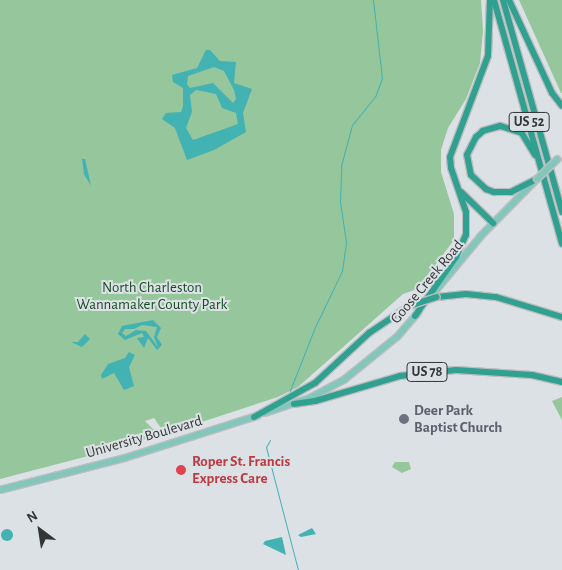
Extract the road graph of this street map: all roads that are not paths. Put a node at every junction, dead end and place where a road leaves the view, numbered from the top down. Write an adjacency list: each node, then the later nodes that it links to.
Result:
1 (492, 0): 8 (highway); 9 (highway, US 52)
2 (503, 0): 5 (highway, US 52)
3 (509, 0): 4 (highway)
4 (562, 106)
5 (544, 143): 10 (highway); 11 (highway, US 52)
6 (560, 157): 7 (main road, Goose Creek Road, bridge)
7 (537, 179): 9 (highway); 12 (main road, Goose Creek Road)
8 (459, 189): 12 (highway); 14 (highway)
9 (547, 189): 13 (highway, US 52)
10 (562, 196)
11 (562, 212)
12 (493, 223): 14 (main road, Goose Creek Road)
13 (562, 244)
14 (415, 316): 17 (main road, Goose Creek Road)
15 (562, 316): 18 (highway, US 78, bridge)
16 (562, 382): 17 (highway, US 78)
17 (294, 404): 18 (main road, University Boulevard / US 78)
18 (254, 417): 19 (main road, University Boulevard / US 78)
19 (0, 490)

